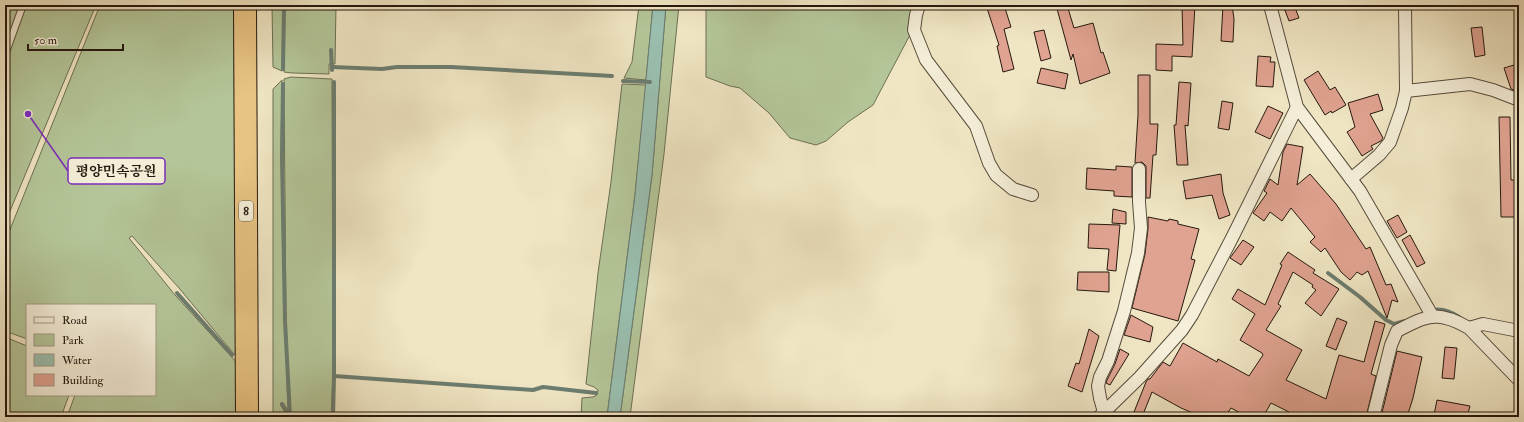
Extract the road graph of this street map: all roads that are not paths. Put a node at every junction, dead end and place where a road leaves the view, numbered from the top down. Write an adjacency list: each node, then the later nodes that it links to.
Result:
1 (23, 5): 7 (lane)
2 (245, 5): 19 (highway, 8)
3 (260, 5): 20 (highway, 8)
4 (919, 5): 13 (street)
5 (1270, 5): 10 (street)
6 (1405, 5): 8 (street)
7 (5, 54)
8 (1406, 91): 9 (street); 12 (street)
9 (1519, 100)
10 (1297, 107): 12 (street); 18 (street)
11 (1140, 169): 18 (street)
12 (1352, 179): 14 (street)
13 (1032, 195)
14 (1433, 317): 15 (street); 21 (street)
15 (1469, 328): 16 (street); 17 (street)
16 (1519, 331)
17 (1519, 380)
18 (1102, 414)
19 (247, 417)
20 (261, 417)
21 (1373, 417)

